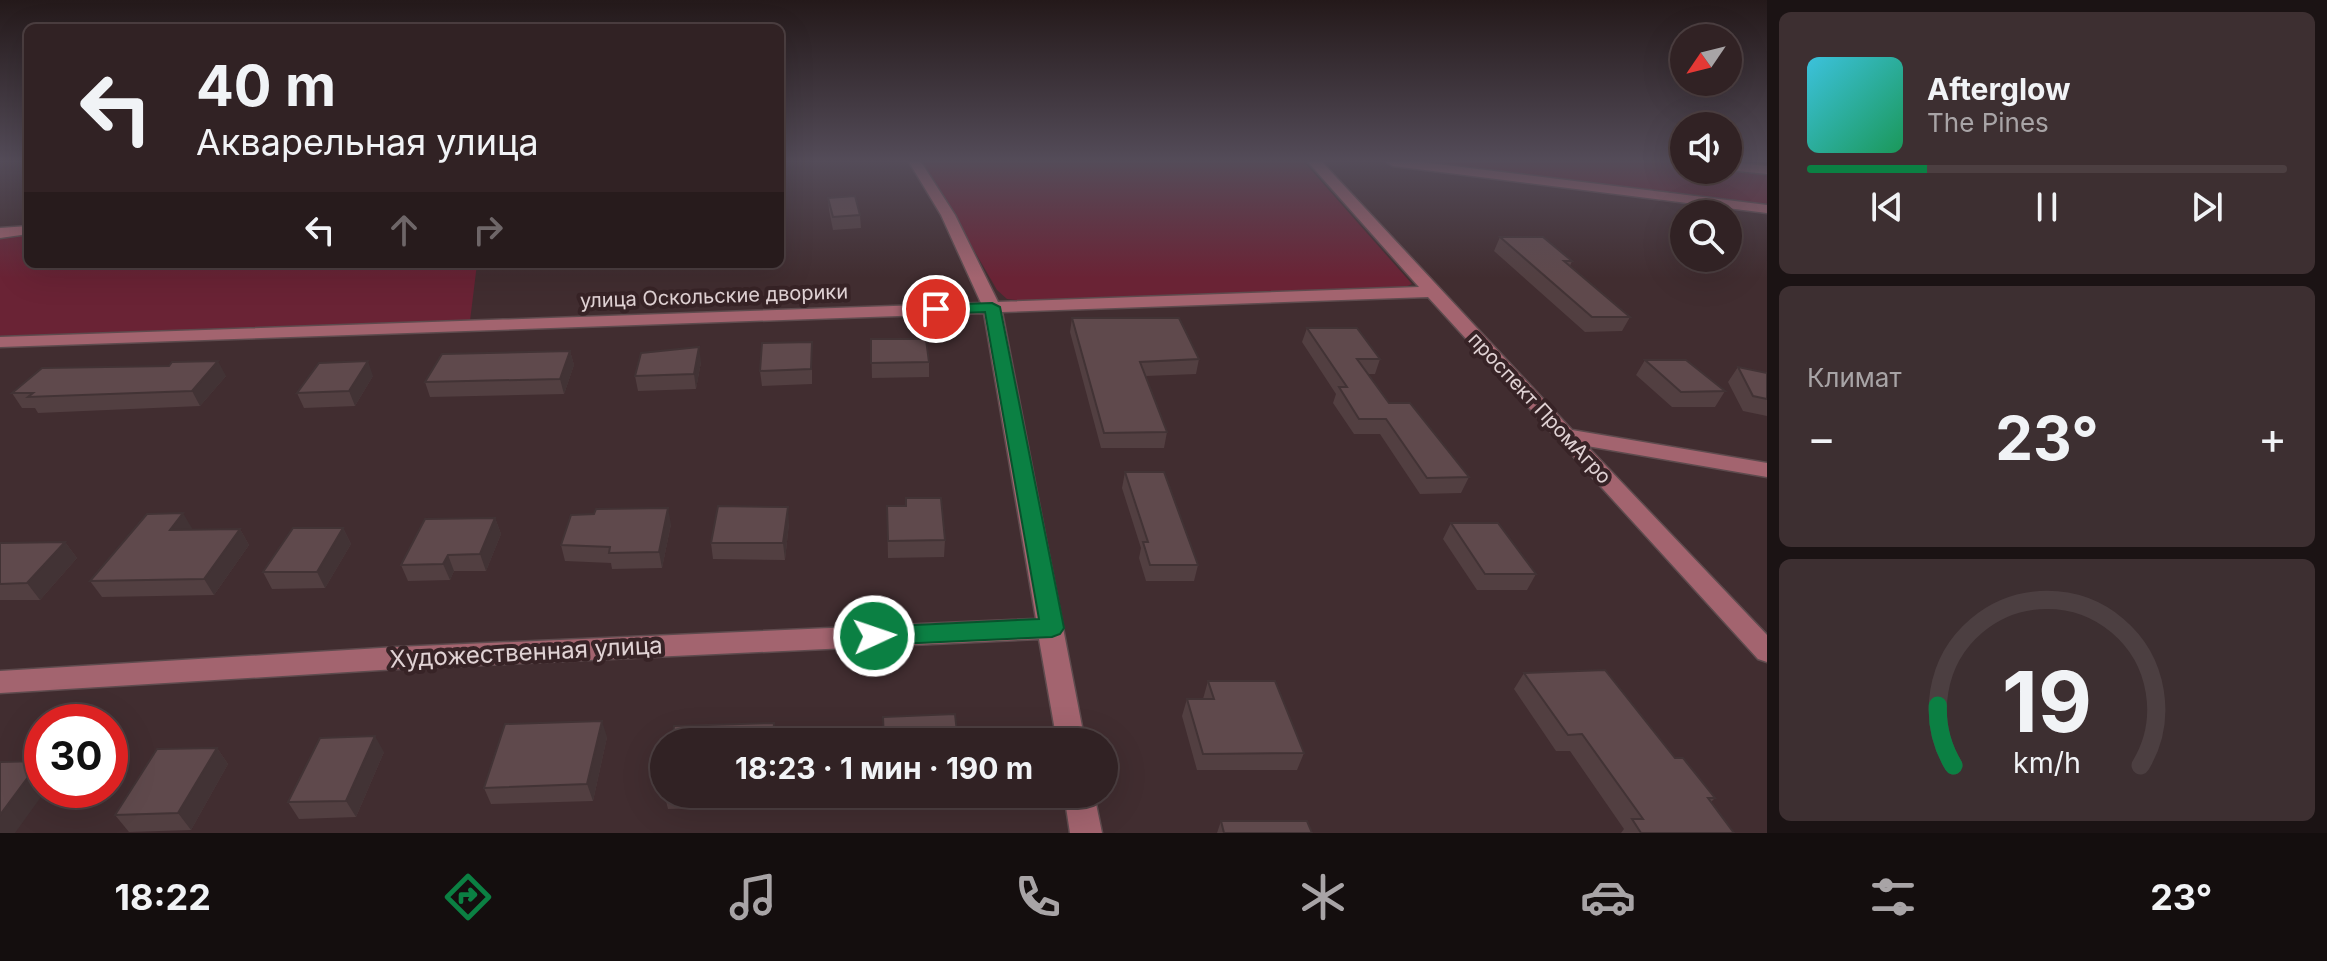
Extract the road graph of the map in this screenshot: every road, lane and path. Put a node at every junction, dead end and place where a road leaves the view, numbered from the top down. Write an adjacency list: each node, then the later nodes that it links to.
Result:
1 (939, 201): 8 (street)
2 (1349, 201): 7 (street, проспект ПромАгро)
3 (1702, 201): 4 (street)
4 (1767, 209)
5 (24, 230): 6 (street)
6 (0, 233)
7 (1430, 292): 8 (street, улица Оскольские дворики); 10 (street, проспект ПромАгро)
8 (992, 307): 9 (street, улица Оскольские дворики); 12 (street)
9 (0, 342)
10 (1568, 436): 11 (street); 13 (street, проспект ПромАгро)
11 (1767, 470)
12 (1052, 628): 14 (street, Художественная улица); 15 (street)
13 (1767, 652)
14 (0, 682)
15 (1069, 728)
16 (1082, 808): 17 (street)
17 (1086, 833)

